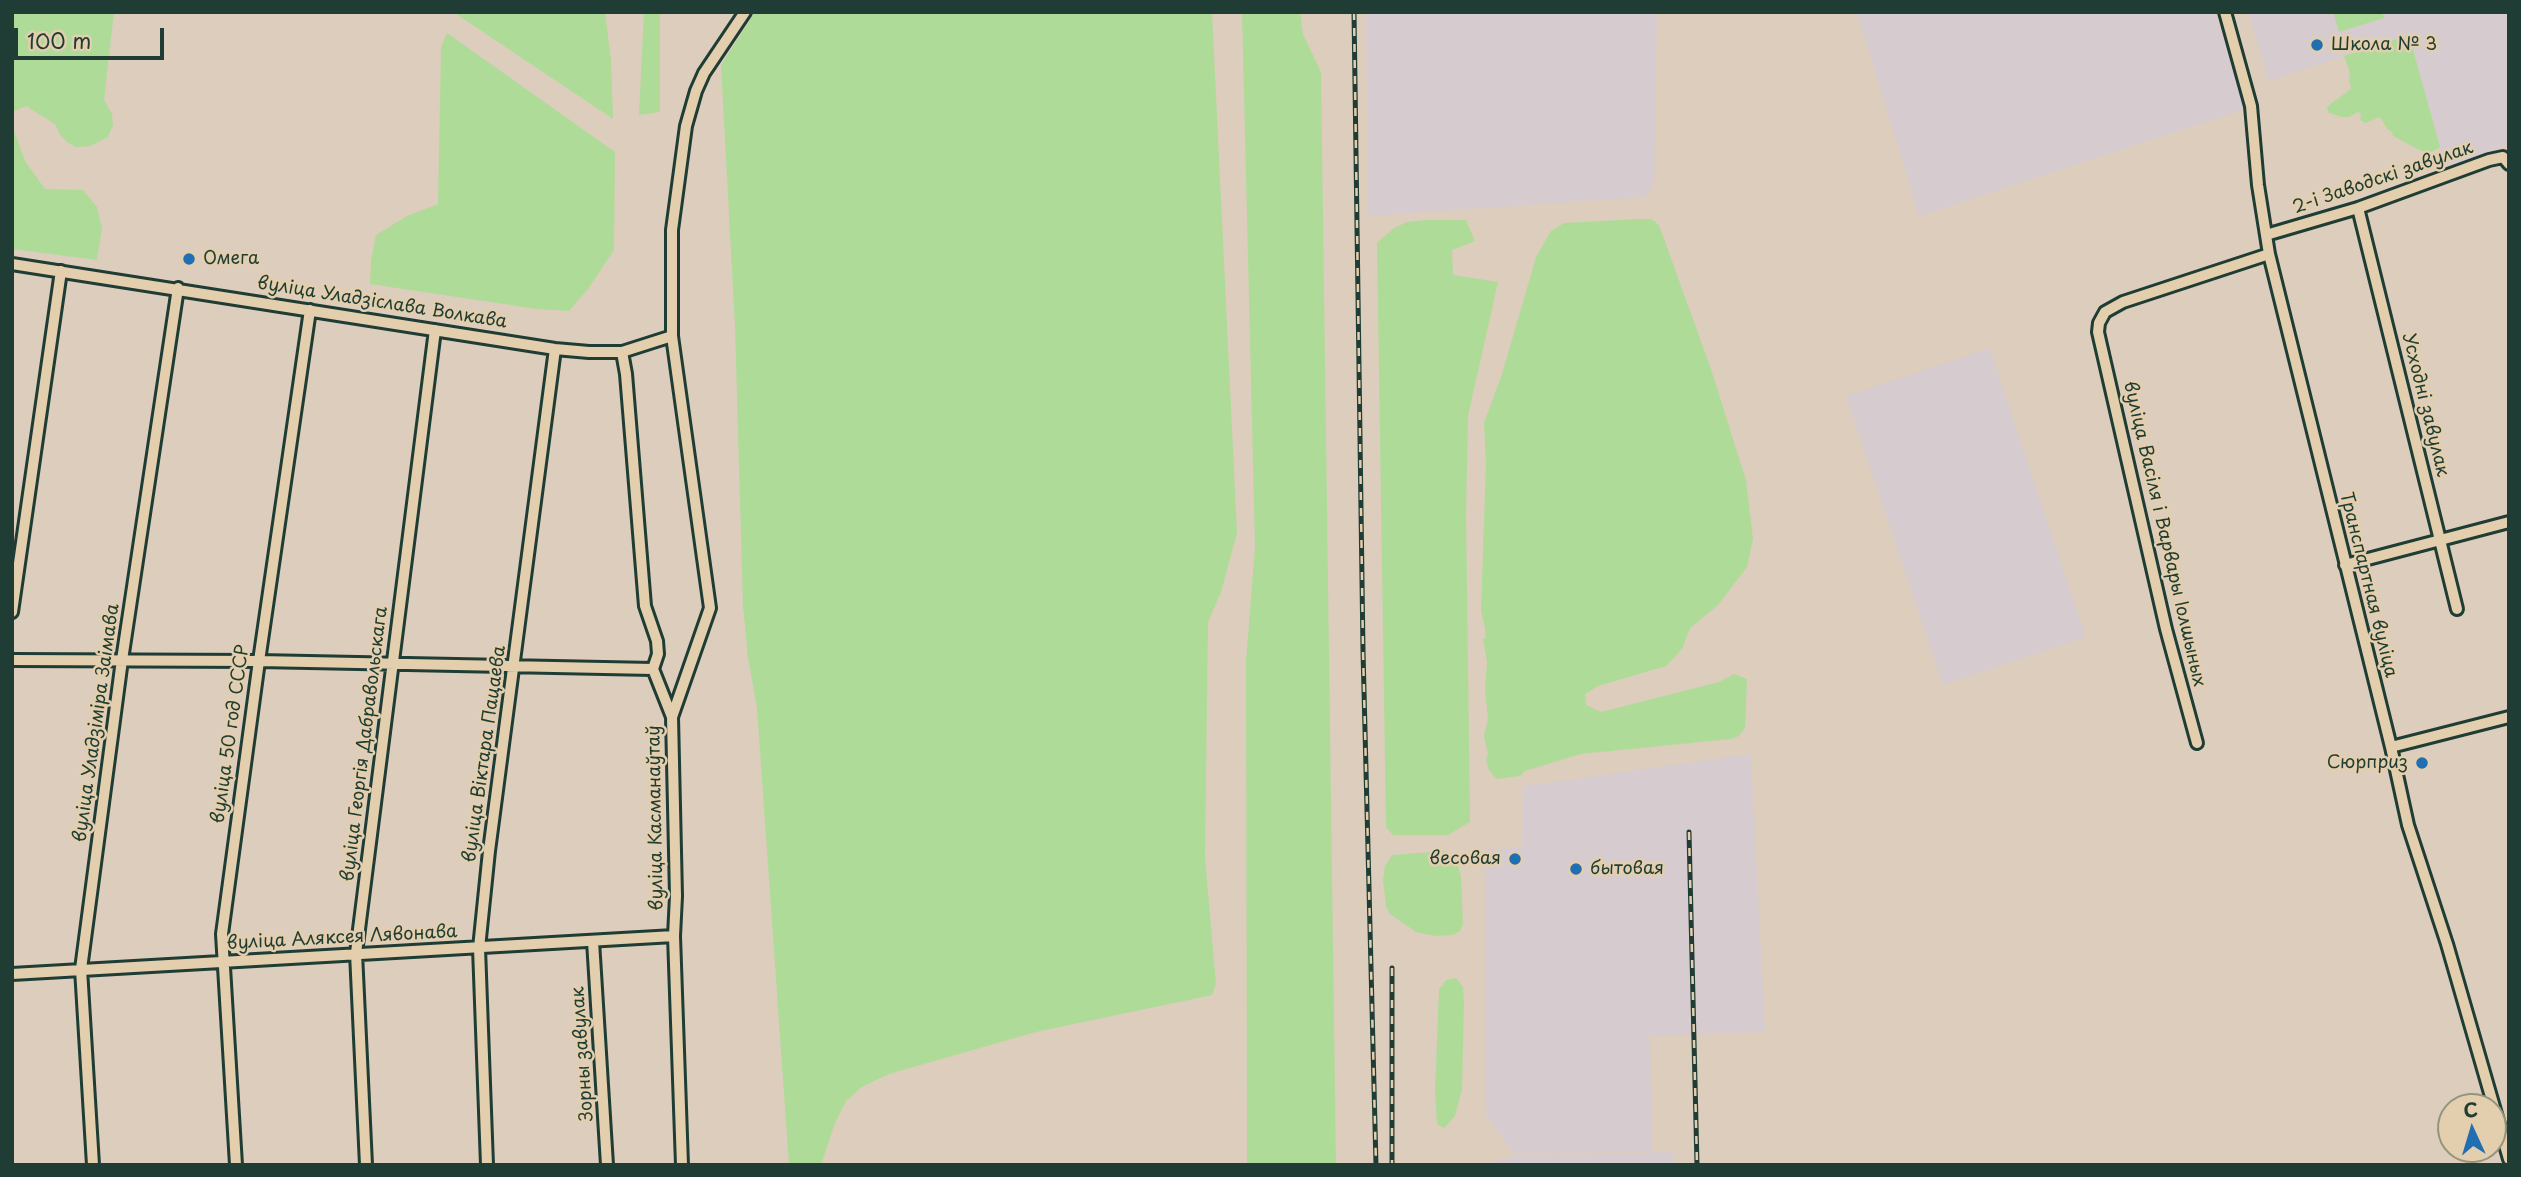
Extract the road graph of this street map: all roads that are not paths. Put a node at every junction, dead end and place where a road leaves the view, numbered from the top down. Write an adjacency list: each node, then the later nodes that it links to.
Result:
1 (745, 12): 12 (street)
2 (2225, 12): 5 (street, Транспартная вуліца)
3 (2509, 164): 4 (street, 2-і Заводскі завулак)
4 (2358, 208): 5 (street, 2-і Заводскі завулак); 16 (street, Усходні завулак)
5 (2266, 235): 6 (street, Транспартная вуліца)
6 (2269, 254): 17 (street, Транспартная вуліца); 28 (street, вуліца Васіля і Варвары Іолшыных)
7 (12, 264): 8 (street, вуліца Уладзіслава Волкава)
8 (61, 271): 9 (street, вуліца Уладзіслава Волкава); 19 (street)
9 (178, 288): 10 (street, вуліца Уладзіслава Волкава); 21 (street, вуліца Уладзіміра Заімава)
10 (310, 310): 11 (street, вуліца Уладзіслава Волкава); 22 (street, вуліца 50 год СССР)
11 (435, 330): 13 (street, вуліца Уладзіслава Волкава); 23 (street, вуліца Георгія Дабравольскага)
12 (672, 336): 14 (street, вуліца Уладзіслава Волкава); 26 (street)
13 (555, 349): 14 (street, вуліца Уладзіслава Волкава); 24 (street, вуліца Віктара Пацаева)
14 (622, 352): 25 (street, вуліца Касманаўтаў)
15 (2509, 522): 16 (street)
16 (2440, 539): 17 (street); 18 (street, Усходні завулак)
17 (2345, 565): 29 (street, Транспартная вуліца)
18 (2457, 609)
19 (12, 612)
20 (12, 660): 21 (street)
21 (122, 660): 22 (street); 35 (street, вуліца Уладзіміра Заімава)
22 (258, 661): 23 (street); 34 (street, вуліца 50 год СССР)
23 (393, 663): 24 (street); 33 (street, вуліца Георгія Дабравольскага)
24 (514, 667): 25 (street); 32 (street, вуліца Віктара Пацаева)
25 (653, 669): 26 (street, вуліца Касманаўтаў)
26 (672, 717): 30 (street, вуліца Касманаўтаў)
27 (2509, 717): 29 (street)
28 (2197, 743)
29 (2391, 747): 37 (street, Транспартная вуліца)
30 (674, 936): 31 (street, вуліца Аляксея Лявонава); 43 (street, вуліца Касманаўтаў)
31 (593, 941): 32 (street, вуліца Аляксея Лявонава); 42 (street, Зорны завулак)
32 (479, 948): 33 (street, вуліца Аляксея Лявонава); 41 (street, вуліца Віктара Пацаева)
33 (356, 953): 34 (street, вуліца Аляксея Лявонава); 40 (street, вуліца Георгія Дабравольскага)
34 (225, 962): 35 (street, вуліца Аляксея Лявонава); 39 (street, вуліца 50 год СССР)
35 (81, 970): 36 (street, вуліца Аляксея Лявонава); 38 (street, вуліца Уладзіміра Заімава)
36 (12, 974)
37 (2509, 1159)
38 (93, 1165)
39 (236, 1165)
40 (366, 1165)
41 (487, 1165)
42 (607, 1165)
43 (682, 1165)

